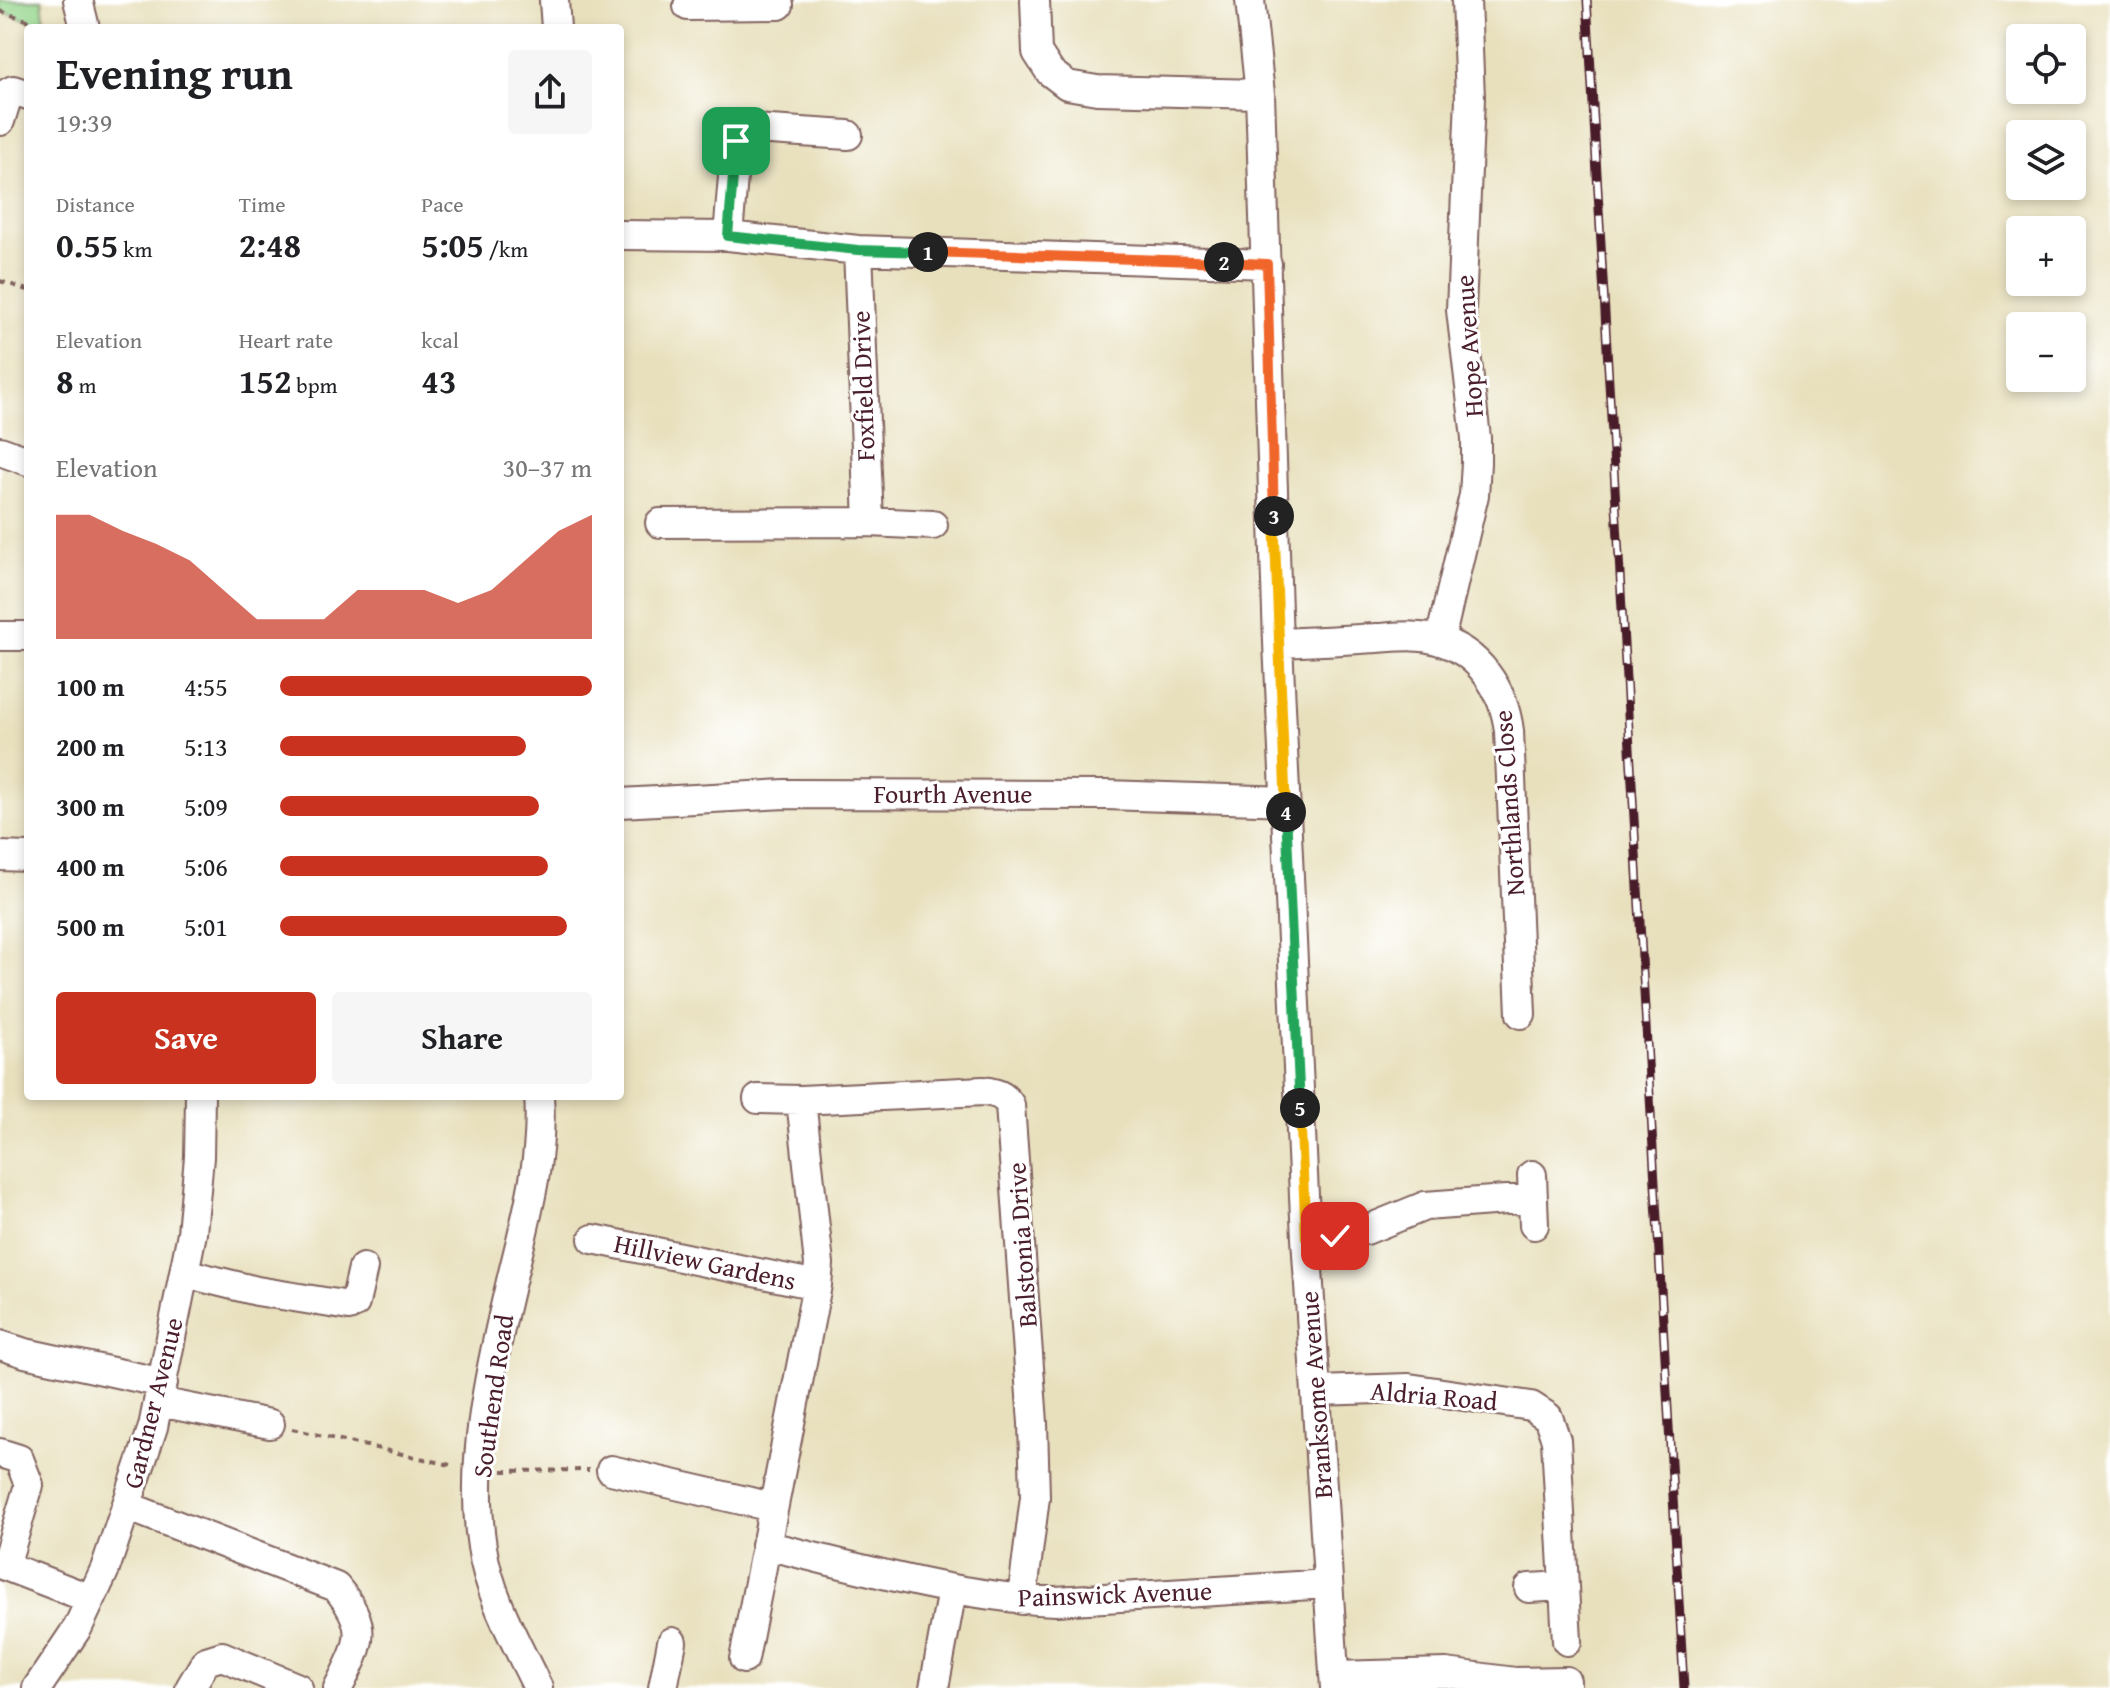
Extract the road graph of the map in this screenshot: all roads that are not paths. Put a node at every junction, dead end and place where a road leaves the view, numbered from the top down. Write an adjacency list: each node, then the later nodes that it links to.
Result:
1 (78, 0): 8 (street)
2 (554, 0): 9 (street)
3 (1035, 0): 10 (street)
4 (1250, 0): 10 (street, Branksome Avenue)
5 (1466, 0): 23 (street, Hope Avenue)
6 (767, 4): 7 (street)
7 (688, 6)
8 (84, 24)
9 (556, 24)
10 (1260, 94): 15 (street, Branksome Avenue)
11 (848, 135): 13 (street)
12 (624, 235): 13 (street)
13 (728, 236): 14 (street)
14 (858, 250): 15 (street); 18 (street, Foxfield Drive)
15 (1267, 264): 24 (street, Branksome Avenue)
16 (0, 451): 17 (street)
17 (24, 460)
18 (869, 522): 19 (street); 20 (street)
19 (660, 523)
20 (933, 525)
21 (0, 636): 22 (street)
22 (24, 636)
23 (1440, 640): 24 (street, Northlands Close); 29 (street, Northlands Close)
24 (1278, 643): 25 (street, Branksome Avenue)
25 (1285, 801): 26 (street, Fourth Avenue); 35 (street, Branksome Avenue)
26 (624, 803)
27 (0, 856): 28 (street)
28 (24, 857)
29 (1521, 1014)
30 (758, 1099): 33 (street, Balstonia Drive)
31 (200, 1100): 38 (street, Gardner Avenue)
32 (539, 1100): 64 (street, Southend Road)
33 (801, 1100): 39 (street); 55 (street, Balstonia Drive)
34 (1533, 1199): 35 (street)
35 (1306, 1238): 41 (street, Branksome Avenue)
36 (593, 1239): 39 (street, Hillview Gardens)
37 (363, 1268): 38 (street)
38 (184, 1273): 42 (street, Gardner Avenue)
39 (817, 1285): 47 (street)
40 (0, 1345): 42 (street)
41 (1317, 1391): 50 (street, Branksome Avenue); 51 (street, Aldria Road)
42 (161, 1393): 43 (street); 46 (street, Gardner Avenue)
43 (270, 1424)
44 (0, 1453): 49 (street)
45 (611, 1470): 47 (street)
46 (127, 1506): 54 (street, Gardner Avenue); 63 (street)
47 (772, 1507): 48 (street)
48 (765, 1545): 53 (street, Painswick Avenue); 58 (street)
49 (2, 1565): 54 (street)
50 (1328, 1584): 55 (street, Painswick Avenue); 59 (street, Branksome Avenue)
51 (1564, 1586): 52 (street); 56 (street)
52 (1529, 1588)
53 (952, 1590): 55 (street, Painswick Avenue); 66 (street)
54 (91, 1599): 60 (street, Gardner Avenue)
55 (1022, 1600)
56 (1567, 1641)
57 (672, 1642): 65 (street)
58 (744, 1659)
59 (1335, 1682): 67 (street)
60 (37, 1688)
61 (190, 1688): 62 (street)
62 (298, 1688)
63 (338, 1688)
64 (538, 1688)
65 (663, 1688)
66 (934, 1688)
67 (1566, 1688)

